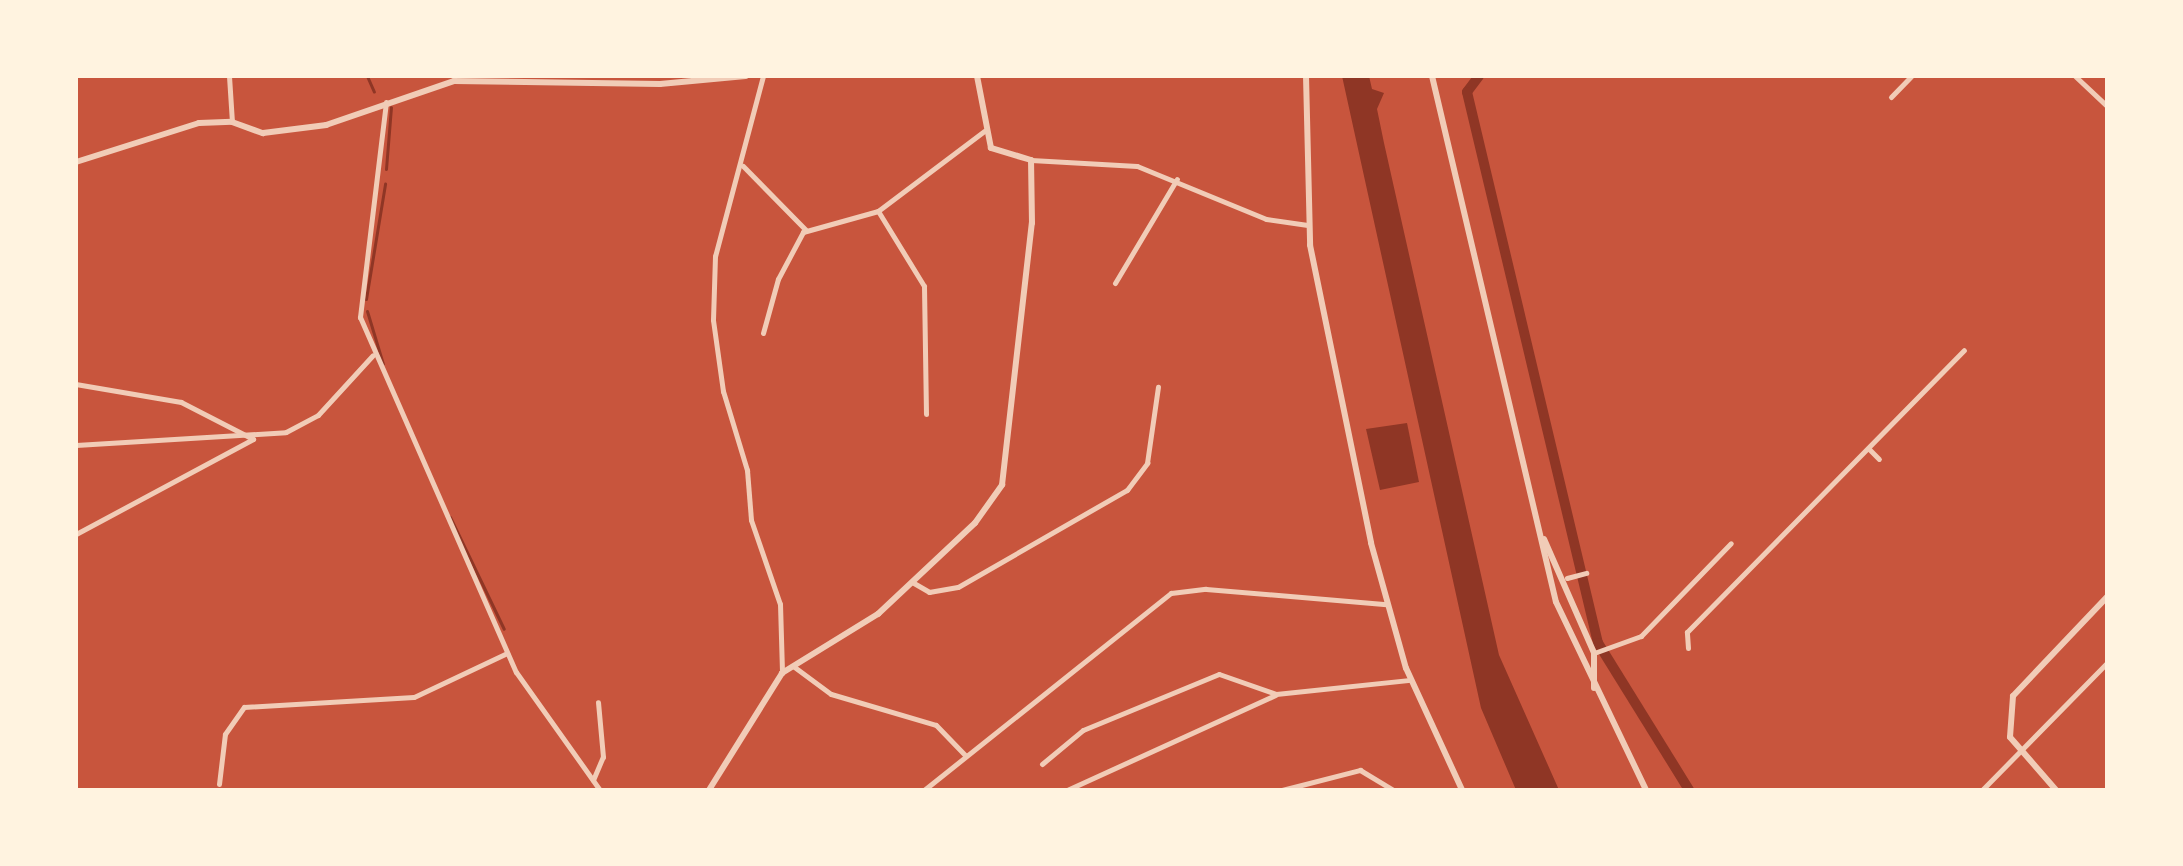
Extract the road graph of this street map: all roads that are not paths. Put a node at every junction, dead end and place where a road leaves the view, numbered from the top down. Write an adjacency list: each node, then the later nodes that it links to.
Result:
1 (229, 76): 13 (street)
2 (746, 76): 9 (street)
3 (763, 76): 17 (street)
4 (977, 76): 14 (street)
5 (1306, 76): 20 (street)
6 (1432, 76): 33 (street)
7 (1911, 76): 10 (street)
8 (2075, 76): 12 (street)
9 (590, 79): 11 (street)
10 (1891, 97)
11 (386, 101): 13 (street); 25 (street)
12 (2107, 106)
13 (232, 122): 16 (street)
14 (984, 131): 15 (street); 19 (street)
15 (1031, 160): 18 (street); 38 (street)
16 (76, 162)
17 (743, 166): 21 (street); 46 (street)
18 (1177, 179): 20 (street); 22 (street)
19 (878, 211): 21 (street); 28 (street)
20 (1308, 225): 40 (street)
21 (806, 230): 23 (street)
22 (1115, 283)
23 (763, 333)
24 (1964, 350): 31 (street)
25 (373, 355): 29 (street); 43 (street)
26 (76, 384): 29 (street)
27 (1158, 387): 38 (street)
28 (926, 414)
29 (253, 439): 30 (street); 34 (street)
30 (76, 445)
31 (1869, 449): 32 (street); 41 (street)
32 (1879, 459)
33 (1539, 530): 37 (street); 48 (street)
34 (76, 534)
35 (1731, 543): 42 (street)
36 (1586, 573): 37 (street)
37 (1570, 577): 42 (street)
38 (912, 582): 45 (street)
39 (2107, 597): 52 (street)
40 (1386, 604): 47 (street); 51 (street)
41 (1688, 648)
42 (1596, 652): 48 (street)
43 (507, 653): 54 (street); 55 (street)
44 (2107, 663): 52 (street)
45 (793, 666): 46 (street); 51 (street)
46 (782, 673): 57 (street)
47 (1410, 680): 49 (street); 62 (street)
48 (1594, 692): 63 (street)
49 (1276, 694): 53 (street); 59 (street)
50 (598, 702): 54 (street)
51 (965, 755): 58 (street)
52 (2020, 755): 64 (street); 65 (street)
53 (1042, 764)
54 (593, 780): 56 (street)
55 (219, 784)
56 (600, 790)
57 (709, 790)
58 (924, 790)
59 (1067, 790)
60 (1282, 790): 61 (street)
61 (1393, 790)
62 (1462, 790)
63 (1646, 790)
64 (1982, 790)
65 (2056, 790)

